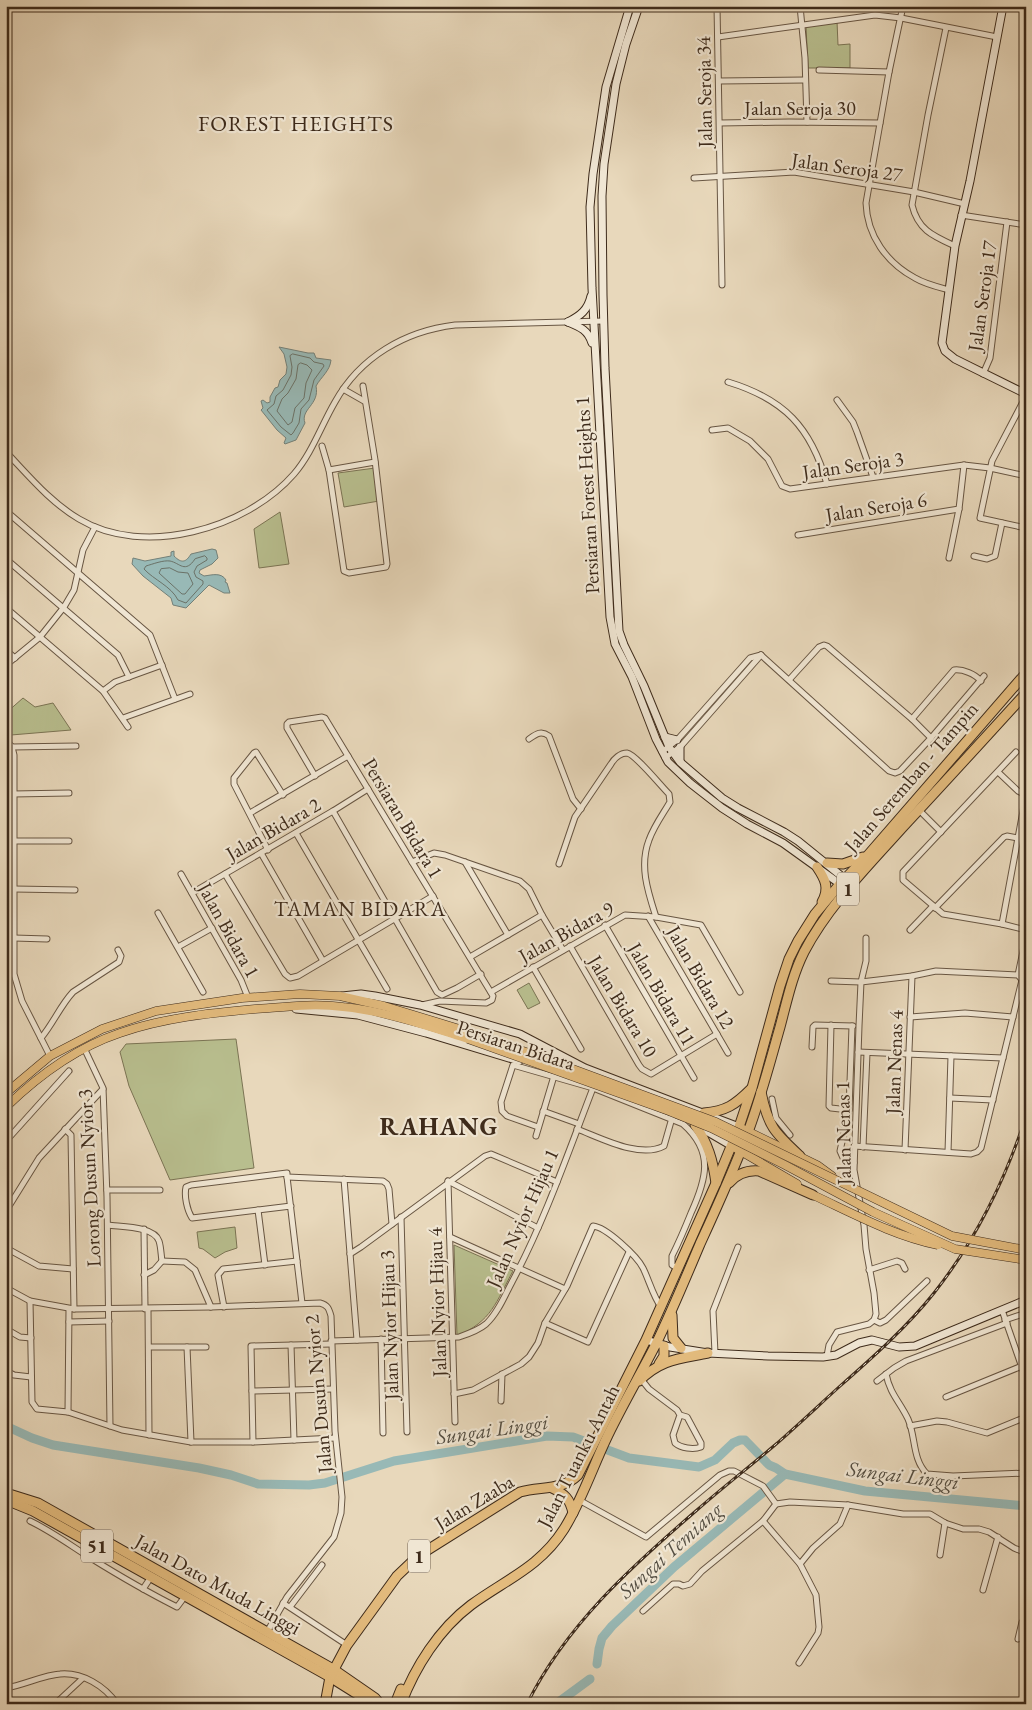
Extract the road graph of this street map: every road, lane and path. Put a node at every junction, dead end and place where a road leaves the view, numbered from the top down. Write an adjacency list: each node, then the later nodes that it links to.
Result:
1 (630, 6): 30 (street, Persiaran Forest Heights 1)
2 (639, 6): 32 (street, Persiaran Forest Heights 1)
3 (717, 6): 10 (street, Jalan Seroja 34)
4 (800, 6): 8 (street)
5 (903, 6): 7 (street)
6 (1003, 6): 11 (street)
7 (901, 18): 8 (street); 9 (street); 13 (street)
8 (803, 25): 10 (street); 14 (street)
9 (946, 28): 11 (street); 22 (street)
10 (718, 36): 15 (street, Jalan Seroja 34)
11 (997, 37): 23 (street)
12 (819, 70): 13 (street)
13 (889, 72): 18 (street)
14 (805, 80): 15 (street); 16 (street)
15 (719, 81): 17 (street, Jalan Seroja 34)
16 (807, 122): 17 (street, Jalan Seroja 30); 18 (street, Jalan Seroja 30)
17 (720, 123): 19 (street, Jalan Seroja 34)
18 (880, 123): 21 (street)
19 (720, 177): 20 (street, Jalan Seroja 27); 21 (street, Jalan Seroja 27); 29 (street, Jalan Seroja 34)
20 (694, 178)
21 (869, 186): 22 (street, Jalan Seroja 27); 31 (street)
22 (914, 192): 23 (street, Jalan Seroja 27); 28 (street)
23 (965, 204): 25 (street)
24 (1026, 213): 27 (street)
25 (961, 214): 26 (street); 28 (street)
26 (1007, 222): 27 (street); 36 (street, Jalan Seroja 17)
27 (1025, 225)
28 (955, 246): 31 (street)
29 (722, 285)
30 (592, 288): 33 (street); 34 (street, Persiaran Forest Heights 1)
31 (949, 290): 36 (street)
32 (604, 321): 34 (street); 80 (street, Persiaran Forest Heights 1)
33 (568, 322): 34 (street); 35 (street); 39 (street)
34 (595, 322): 35 (street, Persiaran Forest Heights 1)
35 (595, 353): 89 (street, Persiaran Forest Heights 1)
36 (984, 374): 40 (street)
37 (728, 382): 52 (street)
38 (363, 386): 42 (street)
39 (343, 389): 42 (street); 56 (street)
40 (1026, 395): 48 (street)
41 (837, 400): 51 (street)
42 (364, 402): 46 (street)
43 (712, 430): 52 (street, Jalan Seroja 3)
44 (322, 446): 49 (street)
45 (6, 452): 56 (street)
46 (375, 462): 49 (street); 49 (street)
47 (964, 465): 48 (street, Jalan Seroja 3); 51 (street, Jalan Seroja 3); 53 (street)
48 (990, 468): 50 (street, Jalan Seroja 3); 55 (street)
49 (329, 470)
50 (1026, 476)
51 (873, 478): 52 (street, Jalan Seroja 3)
52 (828, 484)
53 (959, 509): 58 (street, Jalan Seroja 6); 60 (street)
54 (6, 511): 62 (street)
55 (1002, 523): 57 (street); 59 (street)
56 (95, 527): 62 (street)
57 (1026, 528)
58 (798, 535)
59 (974, 556)
60 (949, 558)
61 (6, 559): 63 (street)
62 (78, 572): 63 (street); 69 (street)
63 (64, 607): 65 (street); 71 (street)
64 (6, 608): 65 (street)
65 (40, 637): 67 (street); 73 (street)
66 (6, 650): 67 (street)
67 (15, 658): 68 (street)
68 (6, 665)
69 (162, 665): 71 (street); 76 (street)
70 (1026, 673): 111 (highway, Jalan Seremban - Tampin / 1)
71 (129, 677): 73 (street)
72 (789, 680): 78 (street); 81 (street); 84 (street)
73 (103, 691): 77 (street)
74 (1026, 693): 101 (highway, Jalan Seremban - Tampin / 1)
75 (190, 694): 76 (street)
76 (175, 699): 77 (street)
77 (122, 718): 79 (street)
78 (912, 719): 81 (street); 81 (street)
79 (128, 727)
80 (664, 738): 84 (street); 87 (street, Persiaran Forest Heights 1)
81 (931, 738)
82 (529, 739): 100 (street)
83 (6, 740): 86 (street)
84 (678, 744): 87 (street); 91 (street)
85 (76, 746): 86 (street)
86 (12, 747): 98 (street)
87 (671, 750): 89 (street); 91 (street, Persiaran Forest Heights 1)
88 (1016, 752): 92 (street)
89 (664, 755): 116 (street, Persiaran Forest Heights 1)
90 (348, 756): 93 (street); 93 (street, Persiaran Bidara 1); 94 (street, Persiaran Bidara 1)
91 (680, 762): 114 (street, Persiaran Forest Heights 1)
92 (998, 772): 97 (street); 104 (street)
93 (316, 776): 96 (street)
94 (368, 789): 102 (street, Jalan Bidara 2); 112 (street, Persiaran Bidara 1)
95 (69, 793): 98 (street)
96 (283, 795): 103 (street); 103 (street)
97 (1026, 795): 106 (street)
98 (13, 796): 99 (street); 107 (street)
99 (6, 800)
100 (581, 809): 115 (street); 129 (street)
101 (919, 810): 104 (street); 191 (highway, Jalan Seremban - Tampin / 1)
102 (333, 811): 105 (street, Jalan Bidara 2); 132 (street)
103 (250, 813): 109 (street)
104 (941, 832): 124 (street)
105 (296, 833): 109 (street, Jalan Bidara 2); 143 (street)
106 (1018, 838): 124 (street); 133 (street)
107 (13, 841): 108 (street); 120 (street)
108 (69, 841)
109 (268, 850): 110 (street, Jalan Bidara 2)
110 (261, 853): 118 (street, Jalan Bidara 2); 149 (street)
111 (868, 855): 114 (highway); 119 (highway, Jalan Seremban - Tampin / 1)
112 (412, 862): 113 (street); 123 (street, Persiaran Bidara 1)
113 (465, 862): 127 (street); 138 (street)
114 (827, 863): 119 (street, Persiaran Forest Heights 1)
115 (558, 864)
116 (817, 867): 119 (street, Persiaran Forest Heights 1); 126 (highway)
117 (181, 874): 122 (street, Jalan Bidara 1)
118 (224, 874): 122 (street, Jalan Bidara 2); 149 (street)
119 (843, 881): 126 (highway, Jalan Seremban - Tampin / 1)
120 (14, 889): 121 (street); 131 (street)
121 (75, 890)
122 (192, 893): 135 (street, Jalan Bidara 1)
123 (433, 896): 132 (street); 148 (street, Persiaran Bidara 1)
124 (934, 907): 133 (street); 136 (street)
125 (158, 913): 145 (street)
126 (816, 914): 189 (highway, Jalan Seremban - Tampin / 1)
127 (542, 915): 138 (street); 147 (street)
128 (648, 916): 129 (street, Jalan Bidara 9); 134 (street, Jalan Bidara 9); 171 (street, Jalan Bidara 12)
129 (656, 917): 159 (street, Jalan Bidara 9)
130 (6, 918): 131 (street)
131 (14, 918): 140 (street)
132 (395, 919): 143 (street); 151 (street)
133 (1002, 924): 137 (street)
134 (605, 925): 144 (street, Jalan Bidara 9); 180 (street, Jalan Bidara 11)
135 (212, 928): 145 (street); 161 (street, Jalan Bidara 1)
136 (910, 930)
137 (1026, 930)
138 (508, 935): 148 (street)
139 (1026, 937): 152 (street)
140 (14, 938): 142 (street); 172 (street)
141 (866, 938): 155 (street, Jalan Nenas 1)
142 (47, 939)
143 (359, 940): 149 (street); 156 (street)
144 (570, 946): 147 (street, Jalan Bidara 9); 180 (street, Jalan Bidara 10)
145 (178, 947): 157 (street)
146 (118, 950): 172 (street)
147 (563, 950): 150 (street, Jalan Bidara 9)
148 (470, 957): 151 (street, Persiaran Bidara 1)
149 (323, 960)
150 (533, 967): 158 (street, Jalan Bidara 9); 174 (street)
151 (480, 974): 158 (street, Persiaran Bidara 1)
152 (1018, 975): 153 (street); 167 (street)
153 (912, 976): 155 (street); 166 (street, Jalan Nenas 4)
154 (831, 982): 155 (street)
155 (861, 982): 170 (street, Jalan Nenas 1)
156 (387, 989)
157 (203, 992)
158 (491, 992): 162 (street)
159 (740, 992)
160 (340, 996): 161 (main road, Persiaran Bidara); 163 (street, Persiaran Bidara); 219 (main road, Persiaran Bidara, bridge)
161 (242, 998): 181 (main road, Persiaran Bidara)
162 (450, 1002): 163 (street); 165 (street)
163 (420, 1006): 165 (street, Persiaran Bidara)
164 (281, 1007): 175 (main road, Persiaran Bidara); 199 (street, Persiaran Bidara); 219 (main road, Persiaran Bidara, bridge)
165 (445, 1013): 198 (street, Persiaran Bidara)
166 (910, 1017): 167 (street); 179 (street, Jalan Nenas 4)
167 (1013, 1018): 183 (street)
168 (831, 1025): 169 (street); 173 (street); 196 (street)
169 (852, 1026): 170 (street); 196 (street)
170 (859, 1026): 176 (street, Jalan Nenas 1)
171 (717, 1034): 178 (street, Jalan Bidara 12); 180 (street)
172 (41, 1038): 181 (street)
173 (812, 1047)
174 (581, 1049)
175 (85, 1050): 187 (street, Lorong Dusun Nyior 3); 195 (main road, Persiaran Bidara)
176 (858, 1052): 177 (street); 202 (street, Jalan Nenas 1)
177 (867, 1052): 179 (street); 214 (street)
178 (728, 1053)
179 (909, 1054): 182 (street); 216 (street, Jalan Nenas 4)
180 (681, 1055): 186 (street, Jalan Bidara 11)
181 (50, 1056): 190 (main road, Persiaran Bidara)
182 (951, 1056): 183 (street); 192 (street)
183 (1003, 1058): 194 (street)
184 (69, 1071): 211 (street)
185 (554, 1076): 188 (street); 197 (street); 205 (street)
186 (694, 1078)
187 (103, 1088): 206 (street); 228 (street, Lorong Dusun Nyior 3)
188 (592, 1088): 199 (street); 204 (street, Jalan Nyior Hijau 1)
189 (752, 1088): 198 (highway); 207 (highway, Jalan Seremban - Tampin / 1)
190 (6, 1092)
191 (761, 1092): 207 (highway, Jalan Seremban - Tampin / 1); 218 (highway)
192 (950, 1098): 194 (street); 217 (street)
193 (772, 1099): 208 (street)
194 (993, 1100): 217 (street)
195 (6, 1106)
196 (849, 1110): 200 (street)
197 (543, 1111): 204 (street); 205 (street)
198 (704, 1113): 201 (street, Persiaran Bidara)
199 (672, 1117): 203 (street, Persiaran Bidara); 204 (street); 253 (street)
200 (847, 1119): 202 (street); 220 (street)
201 (721, 1120): 207 (street, Persiaran Bidara); 210 (street)
202 (855, 1120): 213 (street, Jalan Nenas 1)
203 (696, 1125): 210 (street, Persiaran Bidara); 227 (highway)
204 (578, 1127): 225 (street, Jalan Nyior Hijau 1)
205 (538, 1128): 209 (street)
206 (65, 1129): 233 (street); 251 (street)
207 (744, 1129): 212 (main road); 215 (highway, Jalan Tuanku Antah / 1)
208 (790, 1135)
209 (536, 1136)
210 (718, 1138): 215 (street, Persiaran Bidara)
211 (6, 1141)
212 (772, 1143): 218 (main road); 221 (main road)
213 (854, 1146): 214 (street); 220 (street, Jalan Nenas 1)
214 (863, 1147): 216 (street)
215 (736, 1148): 221 (main road); 227 (highway, Jalan Tuanku Antah / 1)
216 (906, 1150): 217 (street)
217 (948, 1152)
218 (800, 1156): 226 (main road, bridge)
219 (787, 1161): 226 (main road, bridge); 242 (main road, bridge)
220 (854, 1163): 254 (street, Jalan Nenas 1)
221 (766, 1165): 230 (main road)
222 (287, 1175): 223 (street); 231 (street); 232 (street)
223 (344, 1179): 235 (street); 245 (street)
224 (448, 1181): 225 (street); 234 (street); 237 (street); 239 (street, Jalan Nyior Hijau 4)
225 (557, 1182): 237 (street, Jalan Nyior Hijau 1)
226 (842, 1183): 243 (main road, bridge)
227 (721, 1185): 230 (highway); 253 (highway, Jalan Tuanku Antah / 1); 265 (highway, Jalan Tuanku Antah / 1)
228 (107, 1190): 229 (street); 236 (street, Lorong Dusun Nyior 3)
229 (160, 1190)
230 (813, 1195): 242 (main road, bridge)
231 (291, 1206): 232 (street); 248 (street)
232 (258, 1210): 249 (street)
233 (6, 1211)
234 (401, 1217): 235 (street); 282 (street, Jalan Nyior Hijau 3)
235 (392, 1224): 245 (street)
236 (108, 1225): 238 (street); 268 (street, Lorong Dusun Nyior 3)
237 (538, 1228): 250 (street, Jalan Nyior Hijau 1)
238 (144, 1229): 247 (street); 255 (street)
239 (450, 1237): 250 (street); 280 (street, Jalan Nyior Hijau 4)
240 (738, 1247): 292 (street)
241 (6, 1248): 251 (street)
242 (955, 1249): 246 (main road, bridge)
243 (1026, 1250)
244 (629, 1252): 258 (street); 264 (street); 276 (street)
245 (350, 1254): 283 (street)
246 (1026, 1260)
247 (162, 1261): 255 (street); 262 (street)
248 (297, 1261): 249 (street); 261 (street)
249 (265, 1265): 263 (street)
250 (519, 1268): 258 (street); 280 (street, Jalan Nyior Hijau 1)
251 (73, 1269): 267 (street)
252 (906, 1269): 254 (street)
253 (678, 1270): 264 (highway, Jalan Tuanku Antah / 1)
254 (869, 1270): 271 (street, Jalan Nenas 1)
255 (144, 1275): 266 (street)
256 (927, 1281): 271 (street)
257 (6, 1288): 260 (street, Jalan Dusun Nyior 2)
258 (565, 1289): 276 (street)
259 (1023, 1300): 269 (street)
260 (30, 1301): 267 (street, Jalan Dusun Nyior 2); 279 (street)
261 (302, 1304): 263 (street, Jalan Dusun Nyior 2); 285 (street, Jalan Dusun Nyior 2)
262 (210, 1307): 263 (street, Jalan Dusun Nyior 2); 266 (street, Jalan Dusun Nyior 2)
263 (224, 1307)
264 (661, 1307): 284 (highway, Jalan Tuanku Antah / 1)
265 (673, 1307): 287 (highway, Jalan Tuanku Antah / 1); 291 (highway)
266 (146, 1308): 268 (street, Jalan Dusun Nyior 2); 290 (street)
267 (71, 1309): 268 (street, Jalan Dusun Nyior 2); 274 (street)
268 (109, 1309): 272 (street, Lorong Dusun Nyior 3)
269 (1002, 1310): 273 (street); 275 (street)
270 (1026, 1313): 273 (street)
271 (874, 1320): 293 (street)
272 (109, 1321): 274 (street); 314 (street, Lorong Dusun Nyior 3)
273 (1006, 1321): 278 (street); 295 (street)
274 (69, 1322): 310 (street)
275 (973, 1322): 278 (street); 293 (street)
276 (545, 1323): 297 (street)
277 (6, 1329): 279 (street)
278 (977, 1334): 298 (street)
279 (31, 1338): 299 (street)
280 (453, 1338): 282 (street, Jalan Nyior Hijau 1); 307 (street, Jalan Nyior Hijau 4)
281 (381, 1339): 282 (street, Jalan Nyior Hijau 1); 283 (street, Jalan Nyior Hijau 1); 317 (street)
282 (405, 1339): 316 (street, Jalan Nyior Hijau 3)
283 (357, 1340): 285 (street, Jalan Nyior Hijau 1)
284 (646, 1340): 287 (street); 318 (highway, Jalan Tuanku Antah / 1)
285 (331, 1342): 286 (street, Jalan Nyior Hijau 1); 304 (street, Jalan Dusun Nyior 2)
286 (291, 1345): 305 (street); 306 (street, Jalan Nyior Hijau 1)
287 (660, 1345): 291 (street); 294 (highway); 303 (highway, Jalan Tuanku Antah / 1)
288 (187, 1347): 289 (street); 290 (street); 322 (street)
289 (206, 1347)
290 (149, 1348): 319 (street)
291 (681, 1348): 292 (street)
292 (711, 1353): 293 (street); 294 (highway)
293 (827, 1356)
294 (659, 1364): 300 (highway)
295 (1022, 1366): 301 (street); 308 (street)
296 (6, 1371): 299 (street)
297 (502, 1374): 307 (street); 309 (street)
298 (886, 1374): 302 (street); 315 (street)
299 (31, 1377): 310 (street)
300 (641, 1379): 303 (highway); 311 (street)
301 (1026, 1379)
302 (877, 1381)
303 (633, 1387): 318 (highway, Jalan Tuanku Antah / 1)
304 (333, 1389): 305 (street); 320 (street, Jalan Dusun Nyior 2)
305 (292, 1390): 306 (street); 321 (street)
306 (252, 1391): 323 (street)
307 (454, 1394): 313 (street, Jalan Nyior Hijau 4)
308 (946, 1397)
309 (501, 1401)
310 (68, 1412): 314 (street)
311 (680, 1415): 311 (street)
312 (1026, 1417): 315 (street)
313 (455, 1422)
314 (110, 1426): 319 (street)
315 (910, 1426): 324 (street)
316 (407, 1432)
317 (384, 1433)
318 (604, 1433): 325 (highway, Jalan Tuanku Antah / 1); 328 (highway, Jalan Tuanku Antah / 1)
319 (149, 1435): 322 (street)
320 (336, 1438): 321 (street); 344 (street, Jalan Dusun Nyior 2)
321 (294, 1440): 323 (street)
322 (191, 1442): 323 (street)
323 (253, 1442)
324 (1026, 1473)
325 (552, 1488): 331 (highway); 351 (highway, Jalan Zaaba / 1)
326 (6, 1492): 343 (highway, Jalan Dato Muda Linggi / 51)
327 (6, 1500): 340 (highway, Jalan Dato Muda Linggi / 51)
328 (579, 1500): 329 (street); 331 (highway, Jalan Tuanku Antah / 1)
329 (776, 1504): 330 (street); 333 (street)
330 (848, 1505): 334 (street); 338 (street)
331 (573, 1514): 349 (highway, Jalan Tuanku Antah / 1)
332 (30, 1521): 341 (street)
333 (763, 1521): 338 (street); 346 (street)
334 (945, 1523): 335 (street); 337 (street)
335 (998, 1537): 336 (street); 342 (street)
336 (1026, 1553)
337 (940, 1555)
338 (800, 1564): 352 (street)
339 (322, 1565): 345 (street)
340 (151, 1577): 341 (street); 343 (highway, Jalan Dato Muda Linggi / 51)
341 (144, 1590): 343 (street)
342 (983, 1590)
343 (188, 1592): 348 (highway, Jalan Dato Muda Linggi / 51); 353 (highway, Jalan Dato Muda Linggi / 51)
344 (283, 1603): 345 (street); 348 (street, Jalan Dusun Nyior 2)
345 (290, 1608): 351 (street)
346 (643, 1611)
347 (1026, 1619): 350 (street)
348 (267, 1632): 353 (highway, Jalan Dato Muda Linggi / 51)
349 (438, 1638): 361 (highway, 1); 362 (highway, Jalan Tuanku Antah / 1)
350 (1018, 1639)
351 (347, 1645): 353 (highway, Jalan Zaaba / 1)
352 (799, 1663)
353 (331, 1673): 358 (highway, 1); 359 (highway, Jalan Dato Muda Linggi / 51); 360 (highway, Jalan Dato Muda Linggi / 51)
354 (83, 1678): 355 (street); 356 (street); 357 (street)
355 (6, 1688)
356 (55, 1704)
357 (117, 1704)
358 (325, 1704)
359 (373, 1704)
360 (380, 1704)
361 (395, 1704)
362 (401, 1704)

